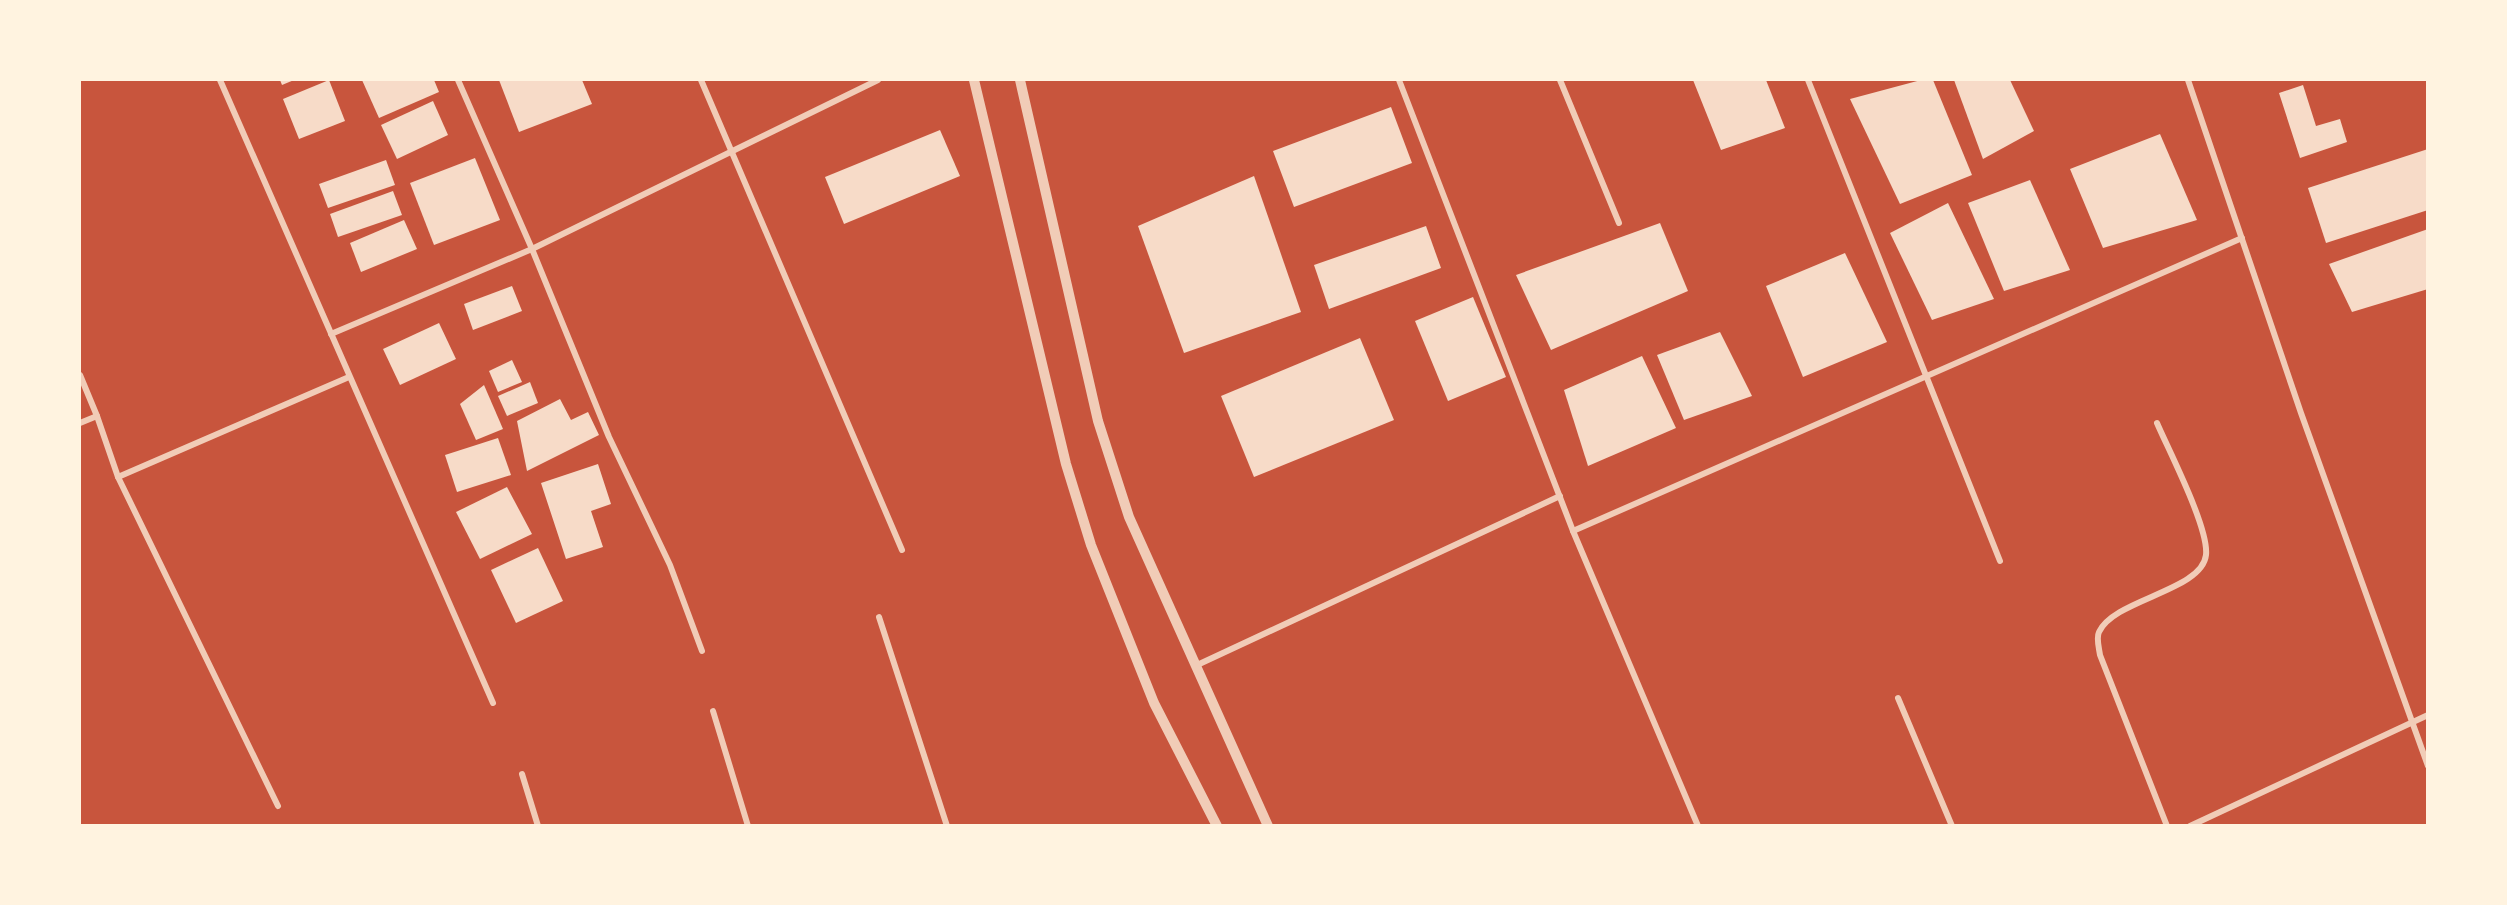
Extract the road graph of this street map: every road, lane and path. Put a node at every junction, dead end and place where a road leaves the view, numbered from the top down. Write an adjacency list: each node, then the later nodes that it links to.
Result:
1 (220, 80): 15 (street)
2 (458, 80): 14 (street)
3 (701, 80): 11 (street)
4 (878, 80): 11 (street)
5 (974, 80): 41 (street)
6 (1020, 80): 29 (street)
7 (1399, 80): 23 (street)
8 (1560, 80): 12 (street)
9 (1808, 80): 18 (street)
10 (2188, 80): 13 (street)
11 (732, 153): 14 (street); 25 (street)
12 (1619, 223)
13 (2242, 238): 18 (street); 34 (street)
14 (532, 249): 15 (street); 28 (street)
15 (331, 334): 17 (street)
16 (80, 375): 19 (street)
17 (349, 376): 22 (street); 31 (street)
18 (1927, 376): 24 (street); 26 (street)
19 (97, 416): 20 (street); 22 (street)
20 (80, 423)
21 (2157, 423): 45 (street)
22 (118, 477): 37 (street)
23 (1560, 496): 24 (street); 29 (street)
24 (1573, 531): 43 (street)
25 (902, 550)
26 (2000, 561)
27 (879, 617): 40 (street)
28 (702, 651)
29 (1195, 666): 42 (street)
30 (1898, 698): 44 (street)
31 (493, 703)
32 (713, 711): 39 (street)
33 (2427, 715): 34 (street)
34 (2412, 723): 35 (street); 46 (street)
35 (2427, 766)
36 (522, 774): 38 (street)
37 (278, 806)
38 (538, 825)
39 (748, 825)
40 (947, 825)
41 (1217, 825)
42 (1268, 825)
43 (1698, 825)
44 (1952, 825)
45 (2167, 825)
46 (2190, 825)

